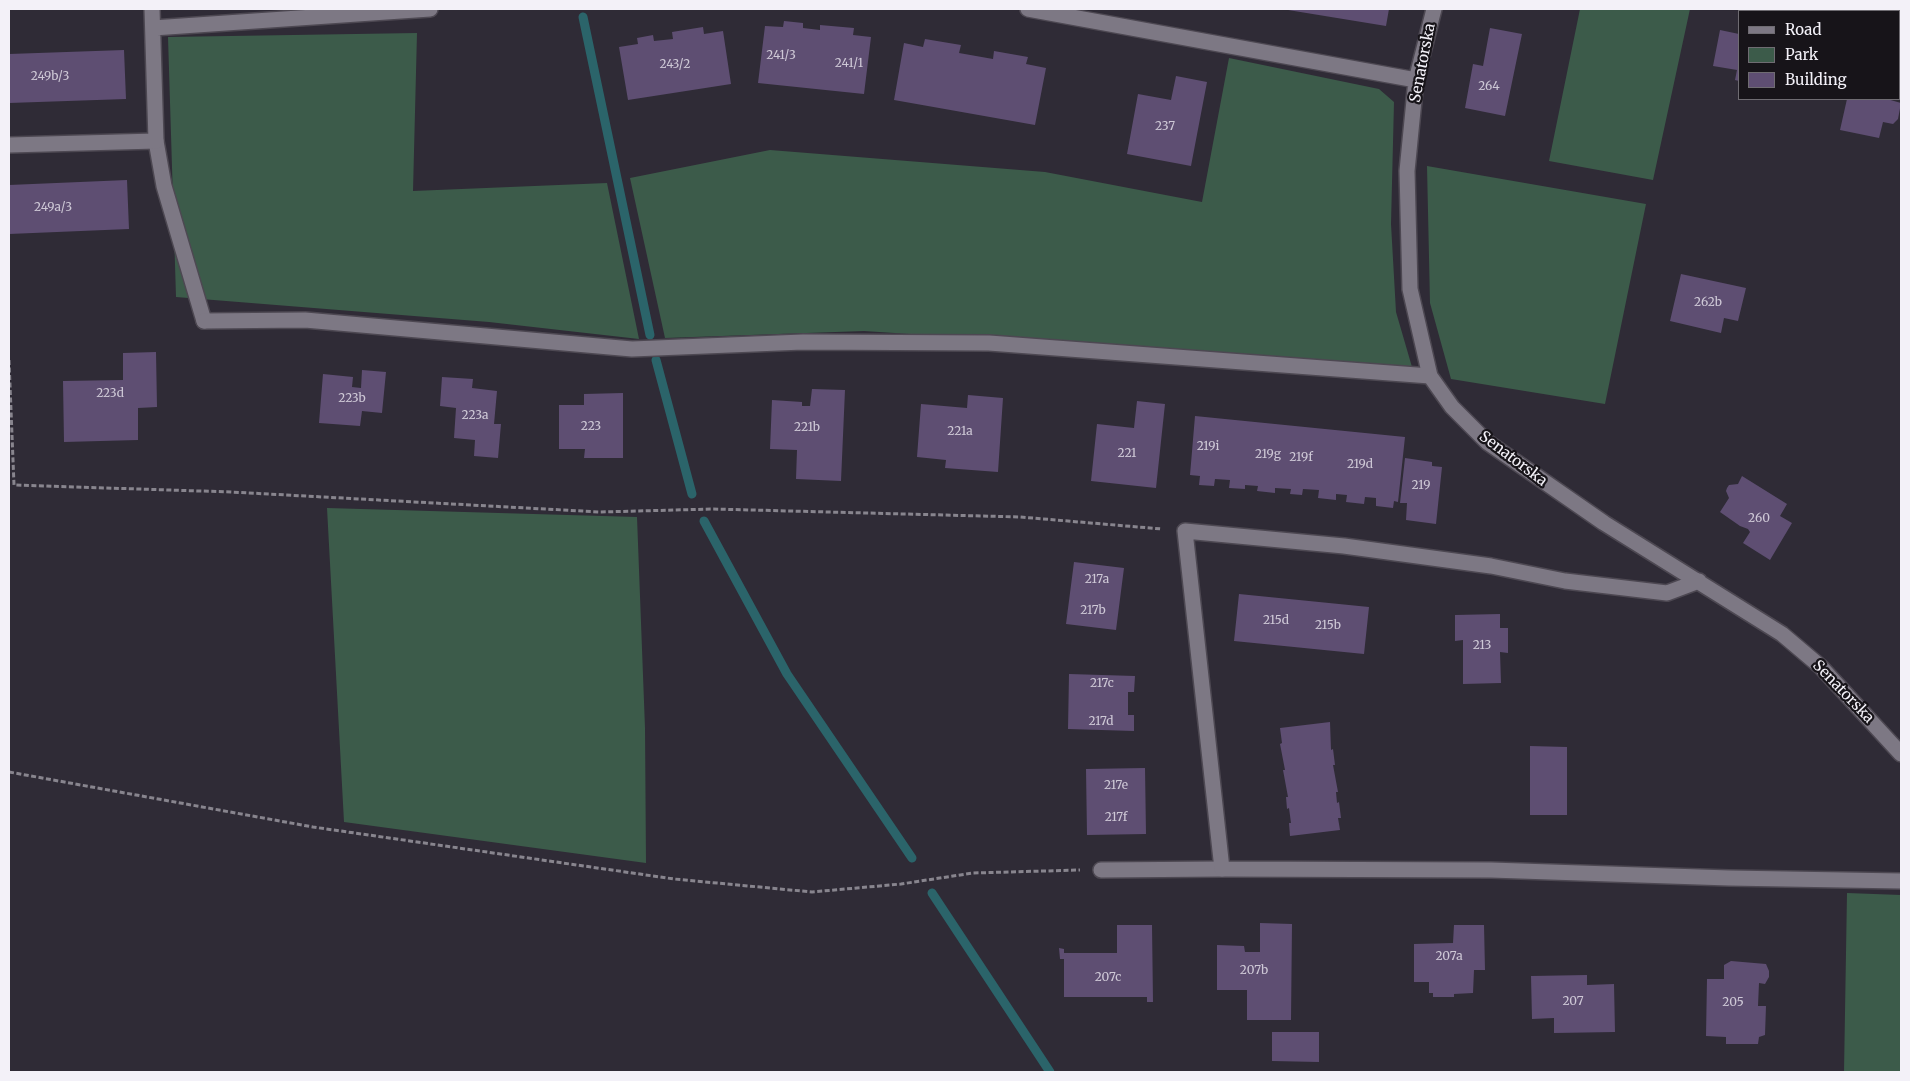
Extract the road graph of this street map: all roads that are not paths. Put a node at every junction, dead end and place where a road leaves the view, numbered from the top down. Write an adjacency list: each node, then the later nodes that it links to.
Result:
1 (152, 9): 5 (street)
2 (430, 9): 5 (street)
3 (1028, 9): 6 (street)
4 (1434, 9): 6 (street, Senatorska)
5 (153, 28): 7 (street)
6 (1416, 80): 9 (street, Senatorska)
7 (156, 142): 8 (street); 9 (street)
8 (9, 145)
9 (1430, 376): 10 (street, Senatorska)
10 (1699, 580): 11 (street, Senatorska); 12 (street)
11 (1901, 754)
12 (1222, 869): 13 (street); 14 (street)
13 (1101, 870)
14 (1901, 881)

